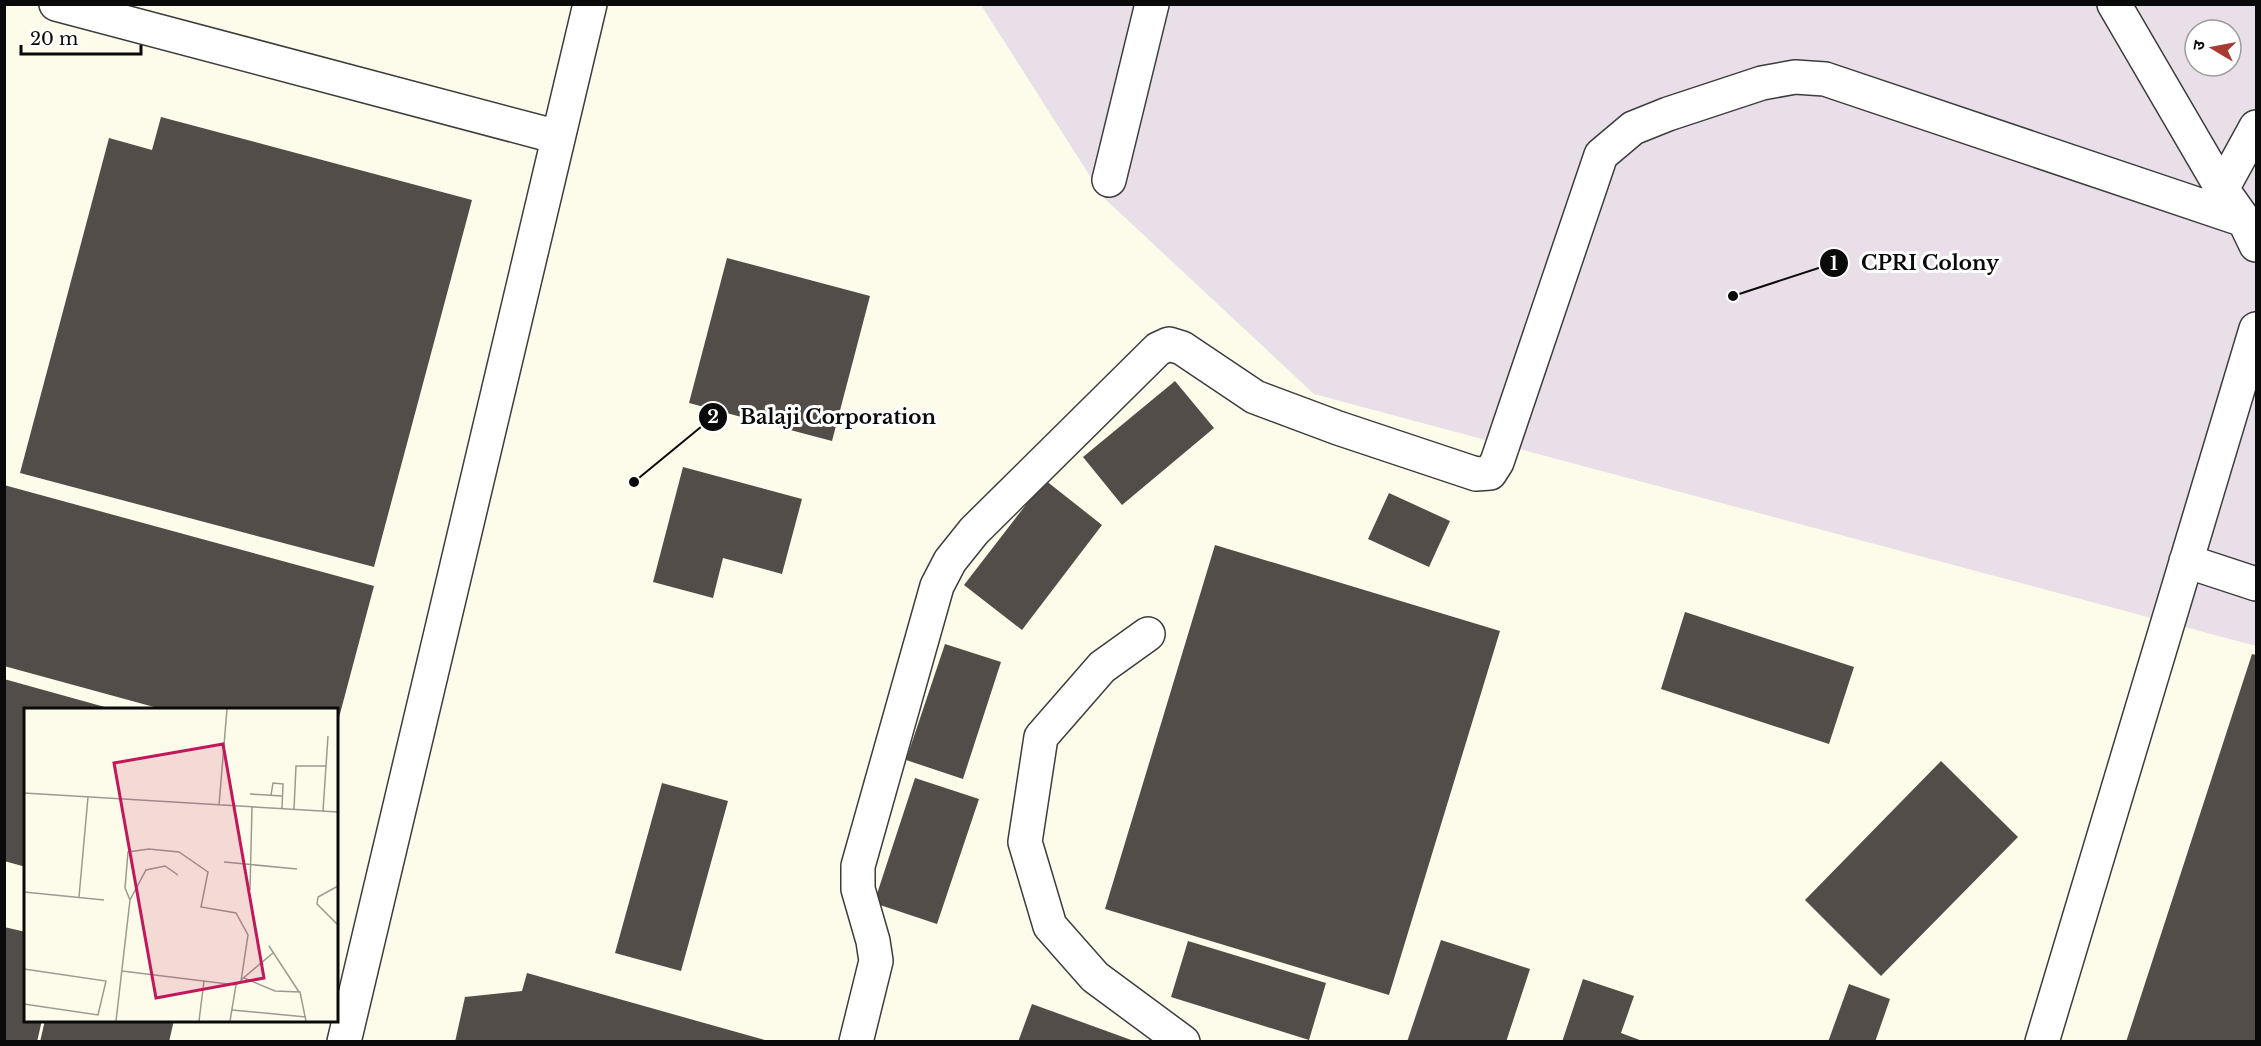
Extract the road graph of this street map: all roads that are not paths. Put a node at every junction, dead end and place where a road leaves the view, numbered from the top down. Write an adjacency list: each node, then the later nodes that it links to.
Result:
1 (56, 4): 6 (street)
2 (590, 4): 6 (street)
3 (1152, 4): 7 (street)
4 (2114, 4): 8 (street)
5 (2256, 127): 8 (street)
6 (558, 137): 14 (street)
7 (1109, 180)
8 (2222, 189): 9 (street)
9 (2250, 233): 15 (street)
10 (2256, 329): 11 (street)
11 (2186, 561): 12 (street); 17 (street)
12 (2256, 584)
13 (1148, 634): 16 (street)
14 (344, 1041)
15 (856, 1041)
16 (1183, 1041)
17 (2042, 1041)

